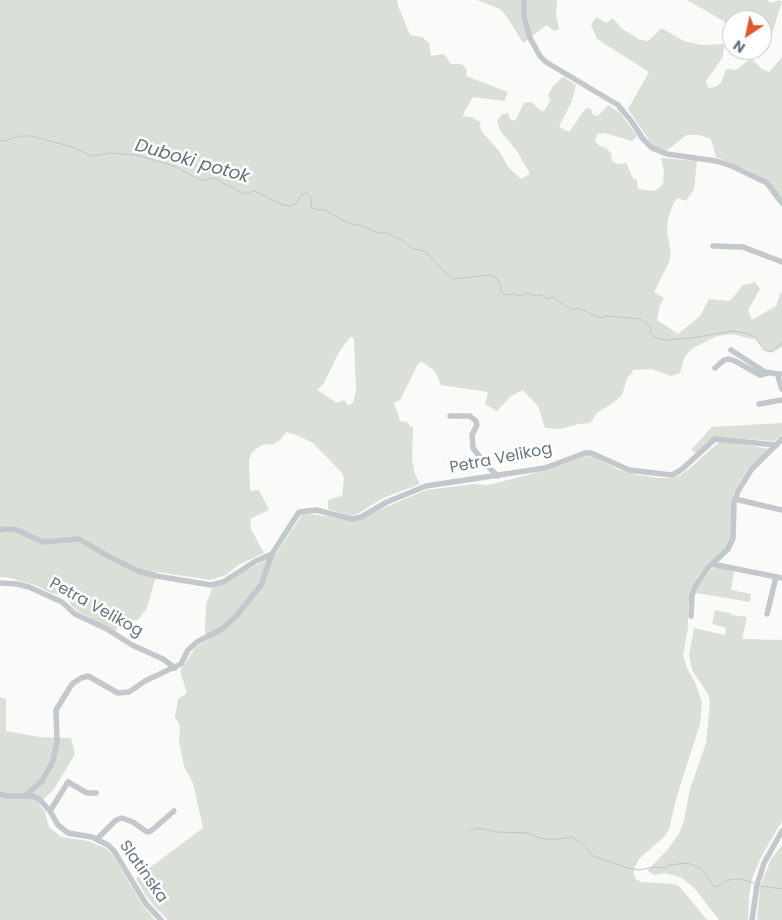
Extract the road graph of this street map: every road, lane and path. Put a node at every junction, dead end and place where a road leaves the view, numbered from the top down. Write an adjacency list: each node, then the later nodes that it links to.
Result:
1 (524, 0): 2 (street)
2 (782, 203)
3 (713, 246): 4 (street)
4 (782, 262)
5 (731, 350): 7 (street)
6 (716, 368): 7 (street)
7 (768, 373): 8 (street)
8 (780, 374): 9 (street)
9 (782, 389)
10 (782, 400): 11 (street)
11 (759, 404)
12 (450, 416): 15 (street)
13 (782, 439): 14 (street)
14 (777, 444): 15 (street, Petra Velikog); 16 (street)
15 (498, 476): 19 (street, Petra Velikog)
16 (735, 499): 17 (street); 20 (street)
17 (782, 510)
18 (0, 530): 19 (street)
19 (272, 554): 25 (street, Petra Velikog)
20 (712, 564): 21 (street); 24 (street)
21 (779, 578): 23 (street)
22 (0, 582): 25 (street, Petra Velikog)
23 (767, 614)
24 (691, 616)
25 (175, 668): 28 (street, Petra Velikog)
26 (96, 793): 29 (street)
27 (0, 794): 28 (street, Slatinska)
28 (26, 796): 29 (street, Slatinska)
29 (50, 811): 32 (street, Slatinska)
30 (174, 811): 32 (street)
31 (782, 831): 34 (street)
32 (97, 839): 33 (street, Slatinska)
33 (161, 920)
34 (752, 920)

